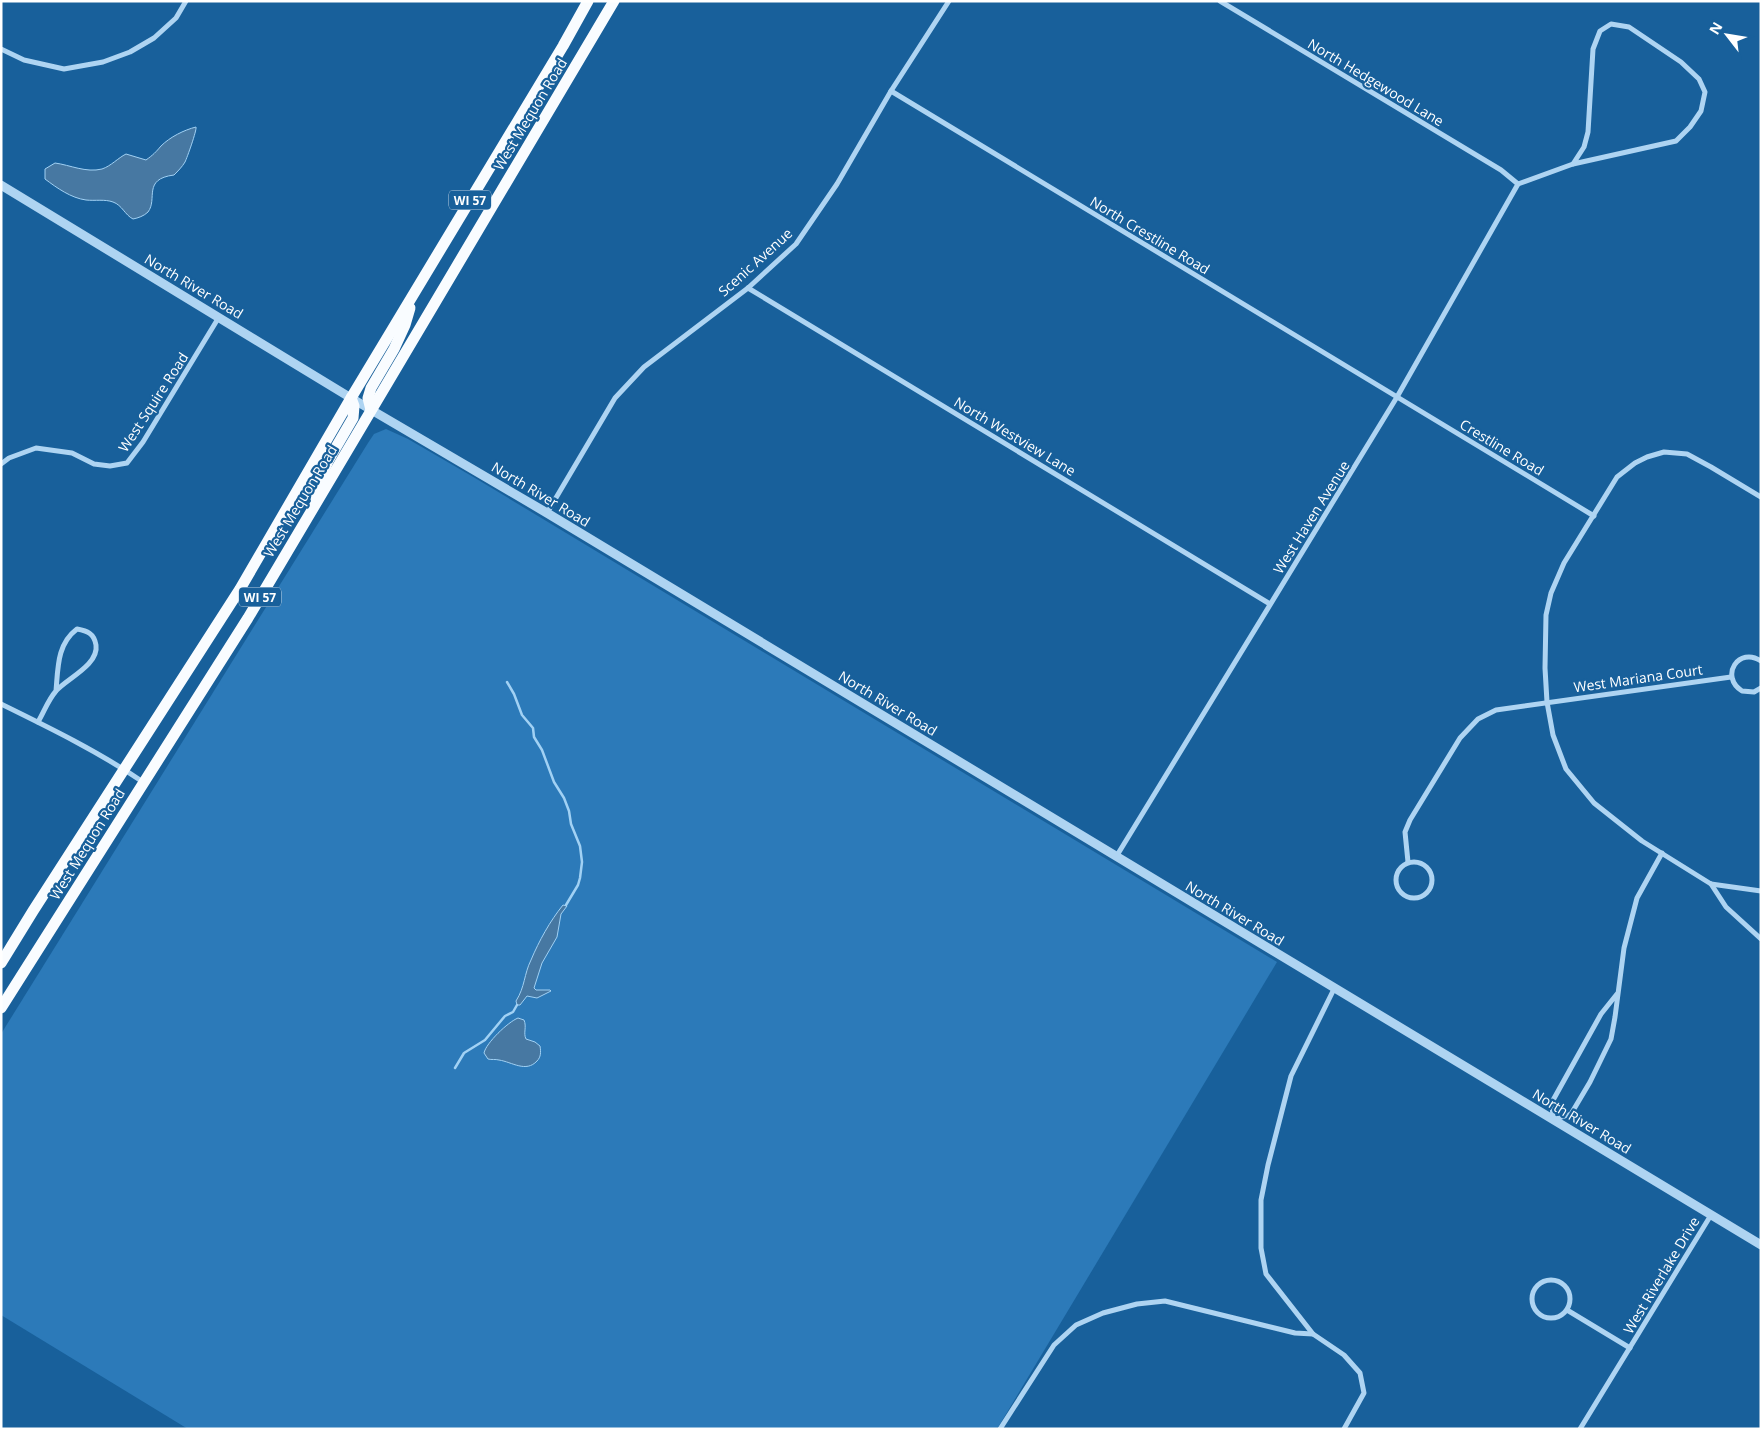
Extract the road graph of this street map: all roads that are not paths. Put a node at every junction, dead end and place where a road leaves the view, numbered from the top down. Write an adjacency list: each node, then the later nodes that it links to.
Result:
1 (186, 1): 6 (street)
2 (588, 1): 12 (main road, West Mequon Road / WI 57)
3 (614, 1): 16 (main road, West Mequon Road / WI 57)
4 (949, 1): 7 (street, Scenic Avenue)
5 (1220, 1): 9 (street, North Hedgewood Lane)
6 (1, 50)
7 (891, 91): 11 (street, Scenic Avenue); 14 (street, North Crestline Road)
8 (1573, 164): 8 (street); 9 (street)
9 (1518, 184): 14 (street, West Haven Avenue)
10 (1, 185): 13 (street, North River Road)
11 (748, 288): 20 (street, Scenic Avenue); 22 (street, North Westview Lane)
12 (415, 292): 15 (main road, West Mequon Road / WI 57); 16 (main road)
13 (219, 317): 15 (street, North River Road); 17 (street, West Squire Road)
14 (1398, 397): 21 (street, Crestline Road); 22 (street, West Haven Avenue)
15 (351, 398): 16 (street, North River Road); 19 (main road); 30 (main road, West Mequon Road / WI 57)
16 (371, 410): 19 (main road, West Mequon Road / WI 57); 20 (street, North River Road)
17 (1, 464)
18 (1761, 497): 21 (street)
19 (314, 508): 31 (main road, West Mequon Road / WI 57)
20 (547, 513): 33 (street, North River Road)
21 (1594, 516): 27 (street)
22 (1270, 604): 33 (street, West Haven Avenue)
23 (1761, 660): 24 (street)
24 (1731, 677): 25 (street); 27 (street, West Mariana Court)
25 (1761, 688)
26 (56, 691): 26 (street); 29 (street)
27 (1547, 702): 32 (street); 34 (street, West Mariana Court)
28 (1, 704): 29 (street)
29 (38, 722): 30 (street)
30 (124, 769): 31 (street); 38 (main road, West Mequon Road / WI 57)
31 (144, 782): 41 (main road, West Mequon Road / WI 57)
32 (1662, 853): 35 (street); 40 (street)
33 (1116, 857): 39 (street, North River Road)
34 (1408, 862): 34 (street)
35 (1711, 884): 36 (street); 37 (street)
36 (1761, 891)
37 (1761, 939)
38 (1, 963)
39 (1334, 989): 42 (street, North River Road); 46 (street)
40 (1617, 994): 42 (street); 42 (street)
41 (1, 1008)
42 (1553, 1120): 43 (street, North River Road)
43 (1710, 1215): 44 (street, North River Road); 47 (street, West Riverlake Drive)
44 (1761, 1246)
45 (1567, 1310): 45 (street); 47 (street)
46 (1313, 1334): 48 (street); 49 (street)
47 (1630, 1348): 50 (street, West Riverlake Drive)
48 (1000, 1429)
49 (1344, 1429)
50 (1580, 1429)

